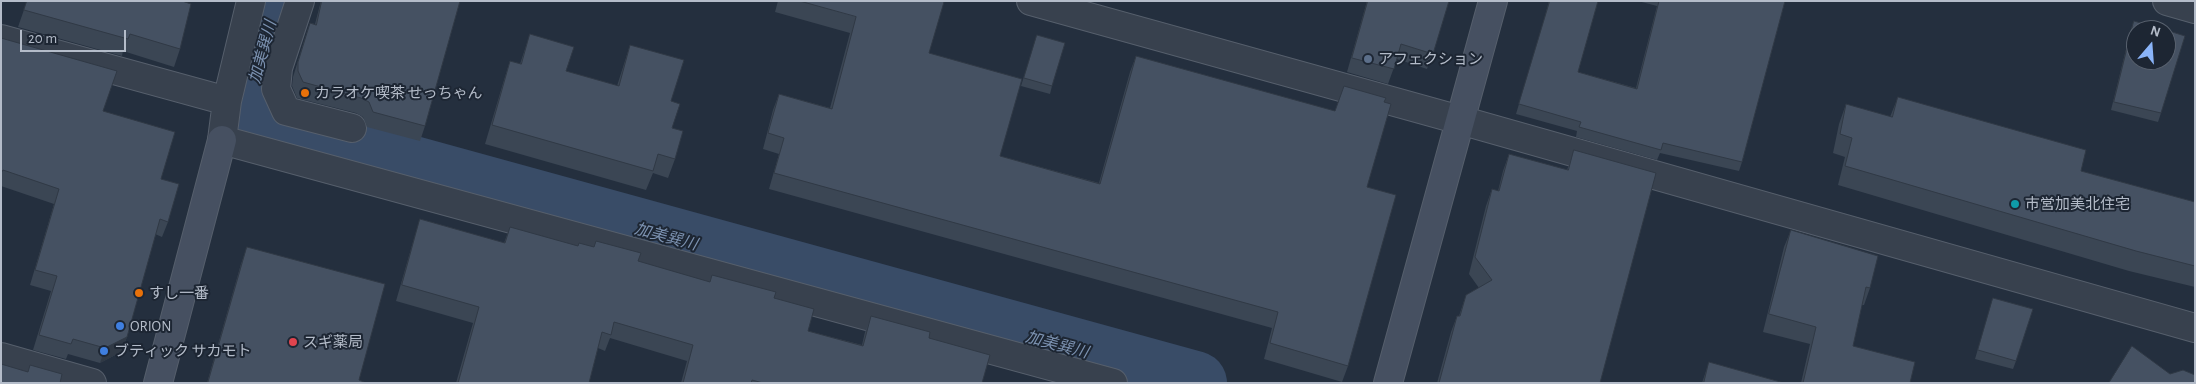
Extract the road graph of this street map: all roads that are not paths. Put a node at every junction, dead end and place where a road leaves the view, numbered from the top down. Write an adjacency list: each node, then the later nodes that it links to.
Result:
1 (251, 1): 8 (street)
2 (1031, 1): 10 (street)
3 (1493, 1): 10 (street)
4 (2167, 1): 6 (street)
5 (294, 3): 8 (street)
6 (2195, 9)
7 (1, 38): 9 (street)
8 (259, 62): 9 (street); 11 (street)
9 (227, 101): 12 (street)
10 (1460, 120): 13 (street); 18 (street)
11 (352, 128)
12 (222, 140): 16 (street); 17 (street)
13 (2195, 328)
14 (1, 357): 15 (street)
15 (92, 383)
16 (158, 383)
17 (1113, 383)
18 (1388, 383)

